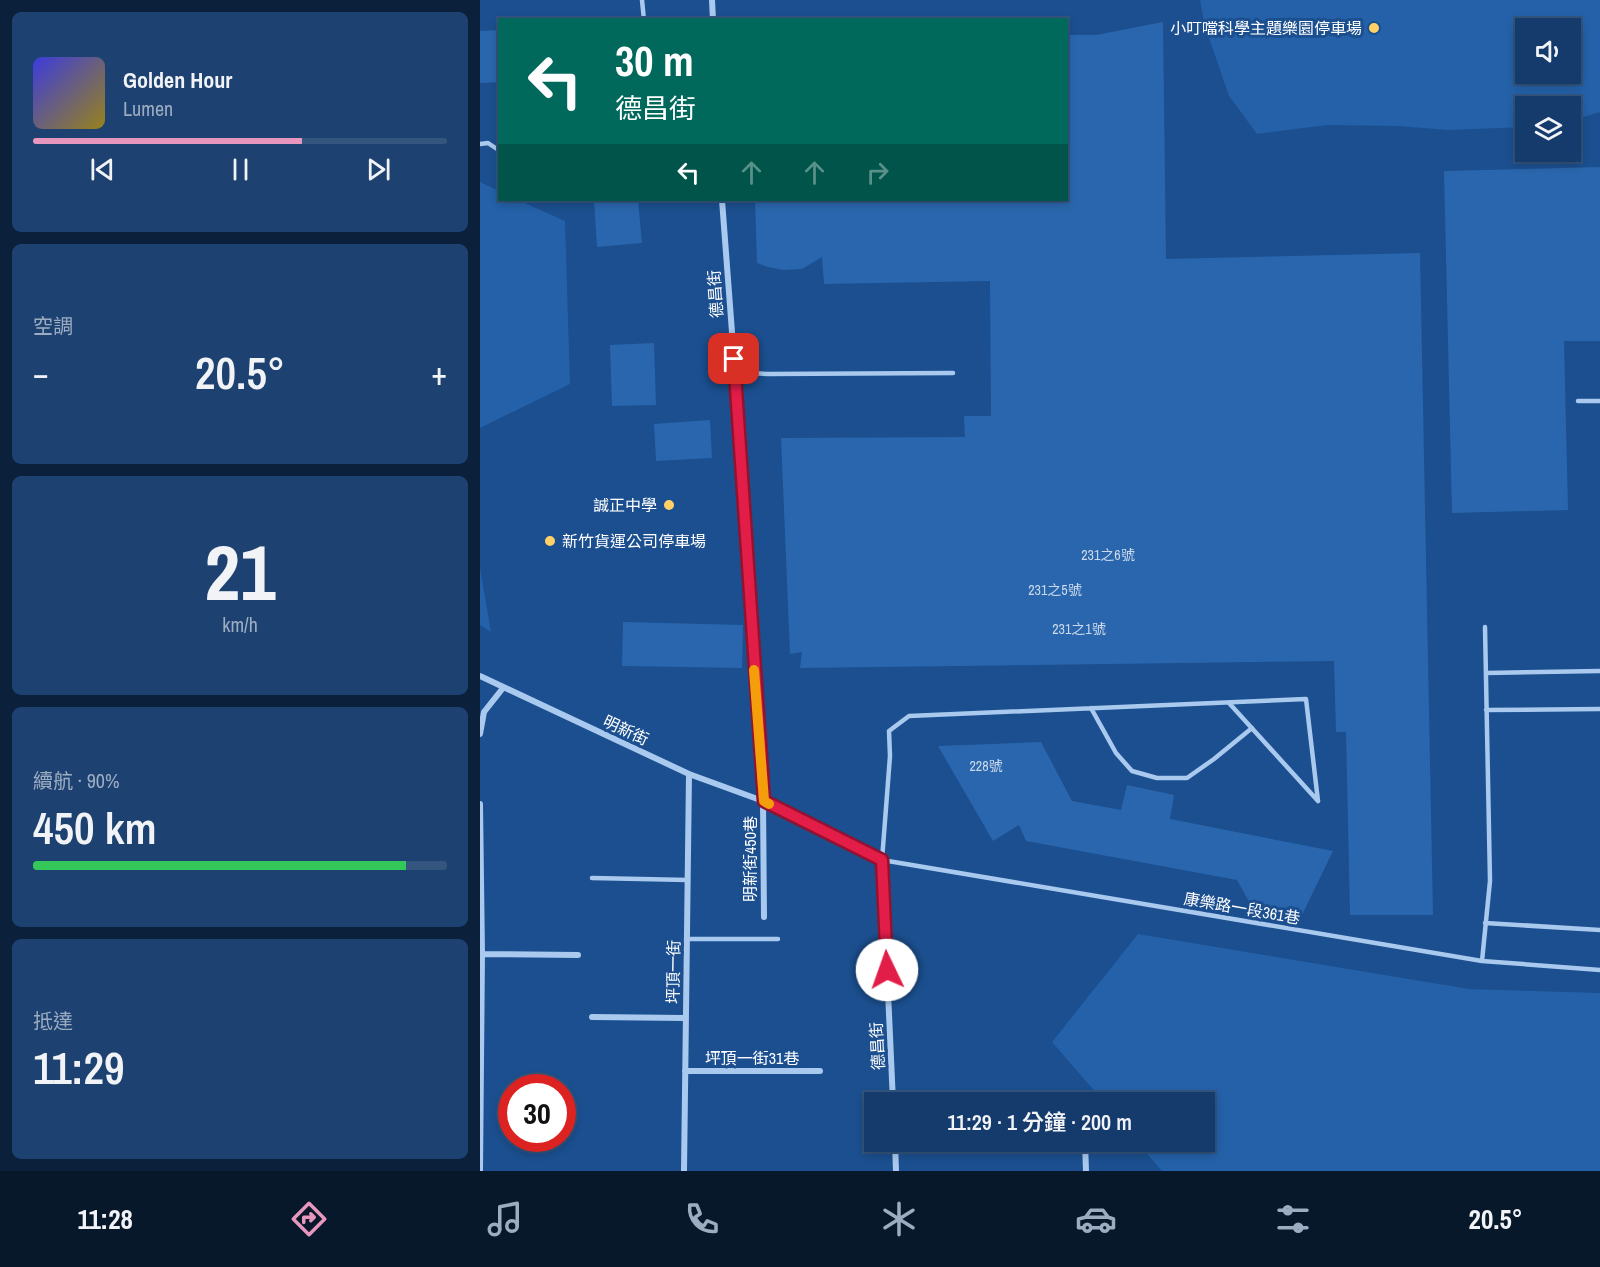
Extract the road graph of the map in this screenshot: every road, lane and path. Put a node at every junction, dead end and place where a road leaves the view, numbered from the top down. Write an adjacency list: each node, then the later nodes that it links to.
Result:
1 (642, 0): 3 (lane)
2 (712, 0): 4 (street)
3 (644, 18)
4 (713, 18)
5 (480, 144): 6 (lane)
6 (498, 150)
7 (722, 201): 8 (street, 德昌街)
8 (735, 372): 9 (lane); 24 (street, 德昌街)
9 (953, 373)
10 (1600, 400): 11 (lane)
11 (1578, 401)
12 (1485, 627): 14 (lane)
13 (1600, 670): 14 (lane)
14 (1486, 673): 20 (lane)
15 (480, 676): 16 (street, 明新街)
16 (503, 688): 22 (street); 23 (street, 明新街)
17 (1229, 702): 18 (lane); 21 (lane); 21 (lane)
18 (1091, 708): 21 (lane); 26 (lane)
19 (1600, 709): 20 (lane)
20 (1486, 710): 30 (lane)
21 (1252, 728)
22 (480, 734)
23 (689, 774): 24 (street, 明新街); 28 (street, 坪頂一街)
24 (764, 801): 26 (street); 29 (street, 明新街450巷)
25 (480, 804): 34 (street)
26 (882, 860): 36 (lane, 康樂路一段361巷); 43 (street, 德昌街)
27 (592, 878): 28 (lane)
28 (688, 880): 32 (street, 坪頂一街)
29 (764, 917)
30 (1485, 923): 31 (lane); 36 (lane)
31 (1600, 930)
32 (686, 939): 33 (lane); 40 (street, 坪頂一街)
33 (778, 939)
34 (482, 954): 35 (street); 38 (street)
35 (578, 955)
36 (1482, 961): 37 (lane, 康樂路一段361巷)
37 (1600, 970)
38 (481, 983): 46 (street)
39 (592, 1017): 40 (street)
40 (685, 1018): 41 (street, 坪頂一街)
41 (685, 1071): 42 (street, 坪頂一街31巷); 47 (street, 坪頂一街)
42 (820, 1071)
43 (893, 1092)
44 (895, 1152): 48 (street)
45 (1085, 1152): 49 (street)
46 (480, 1171)
47 (684, 1171)
48 (896, 1171)
49 (1086, 1171)

